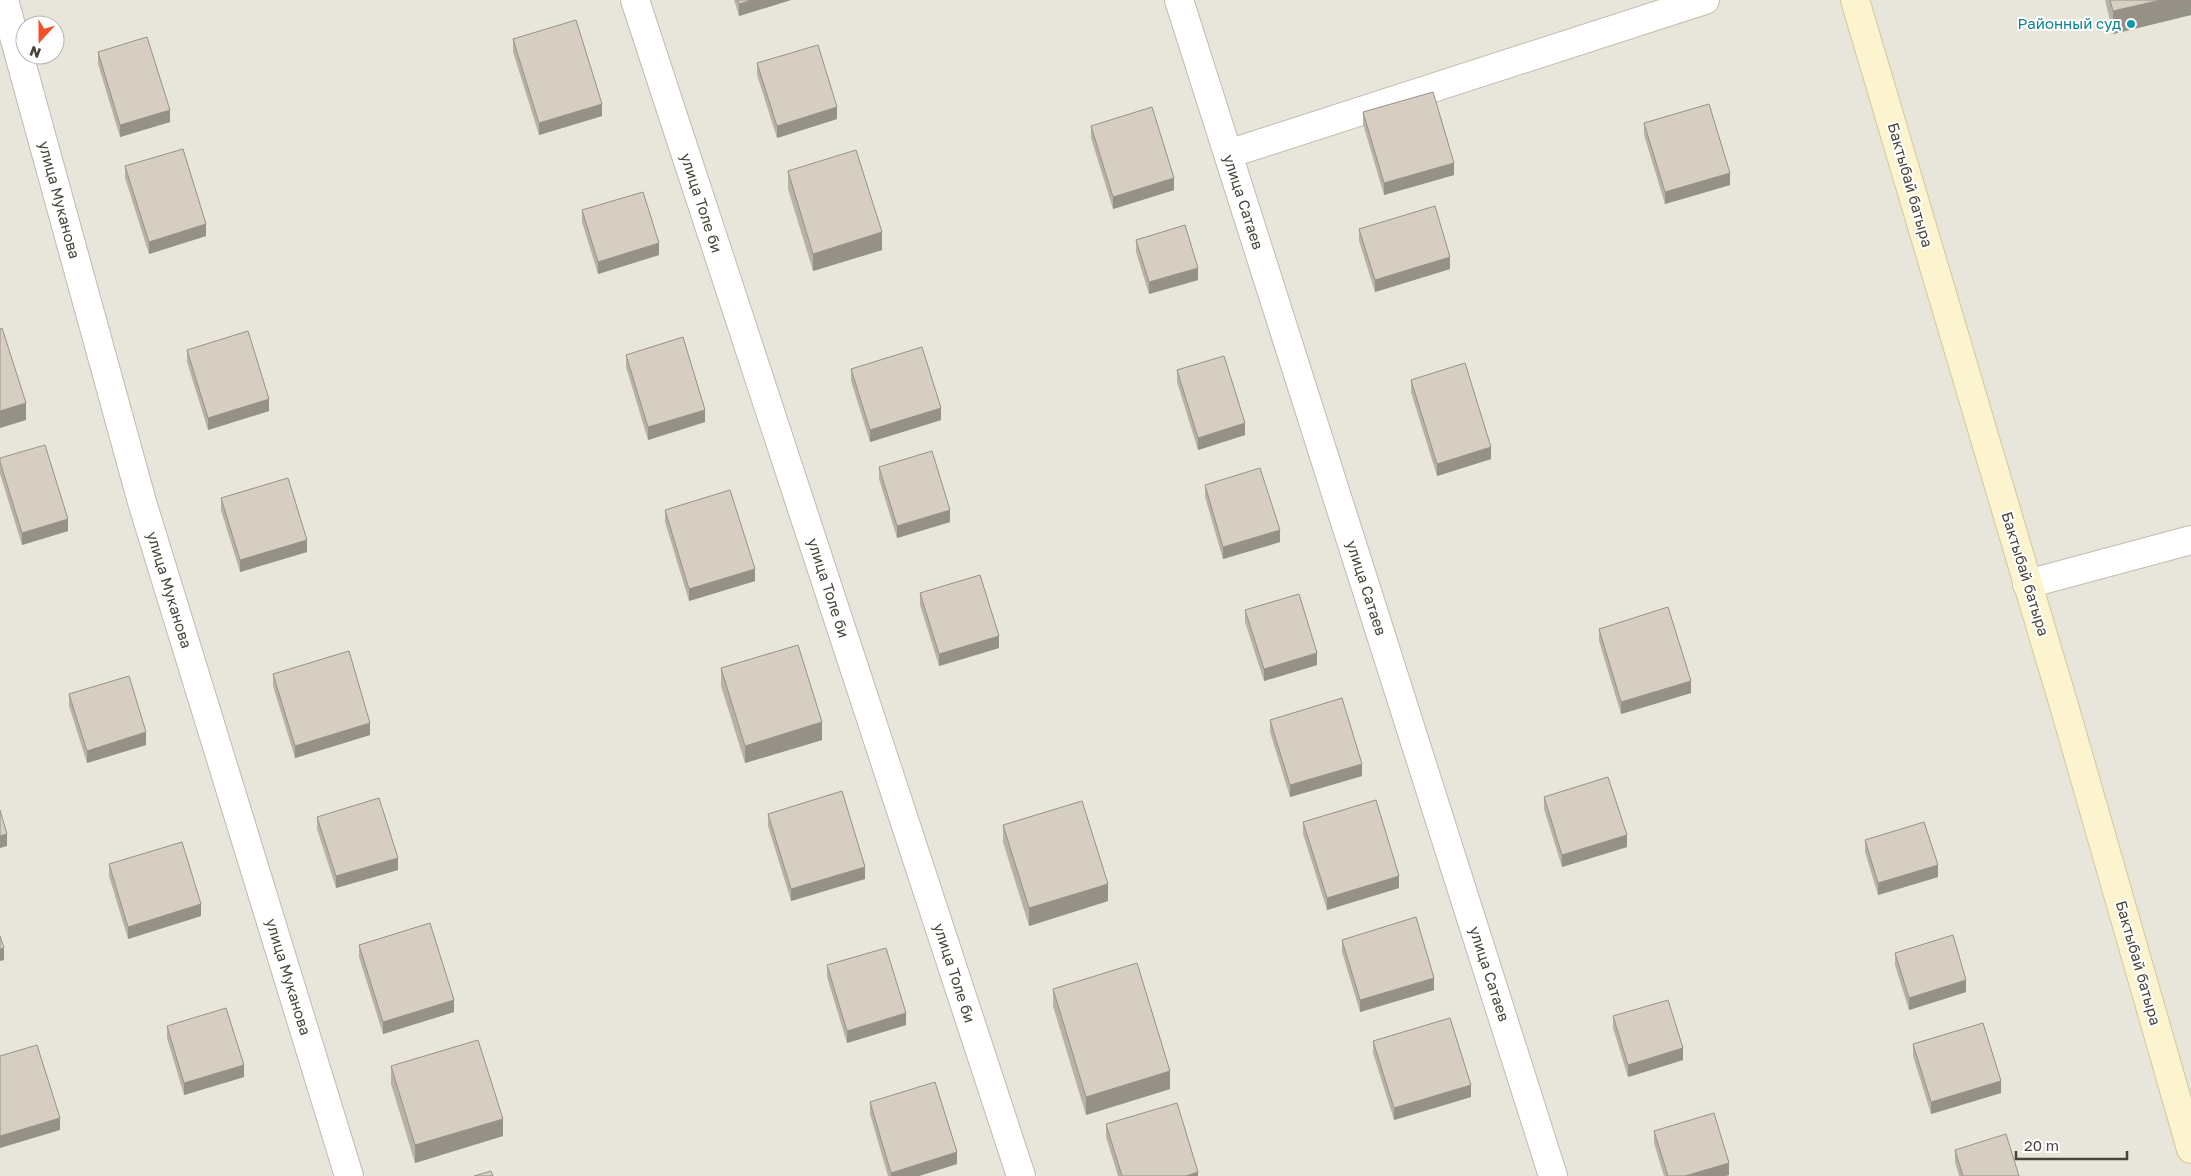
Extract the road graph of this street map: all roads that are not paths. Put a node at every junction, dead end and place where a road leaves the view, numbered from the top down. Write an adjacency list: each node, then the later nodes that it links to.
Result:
1 (4, 0): 10 (street, улица Муканова)
2 (635, 0): 11 (street, улица Толе би)
3 (1179, 0): 6 (street, улица Сатаев)
4 (1705, 0): 6 (street)
5 (1855, 0): 8 (street, Бактыбай батыра)
6 (1228, 154): 12 (street, улица Сатаев)
7 (2191, 540): 8 (street)
8 (2028, 584): 9 (street, Бактыбай батыра)
9 (2191, 1148)
10 (349, 1176)
11 (1021, 1176)
12 (1553, 1176)

